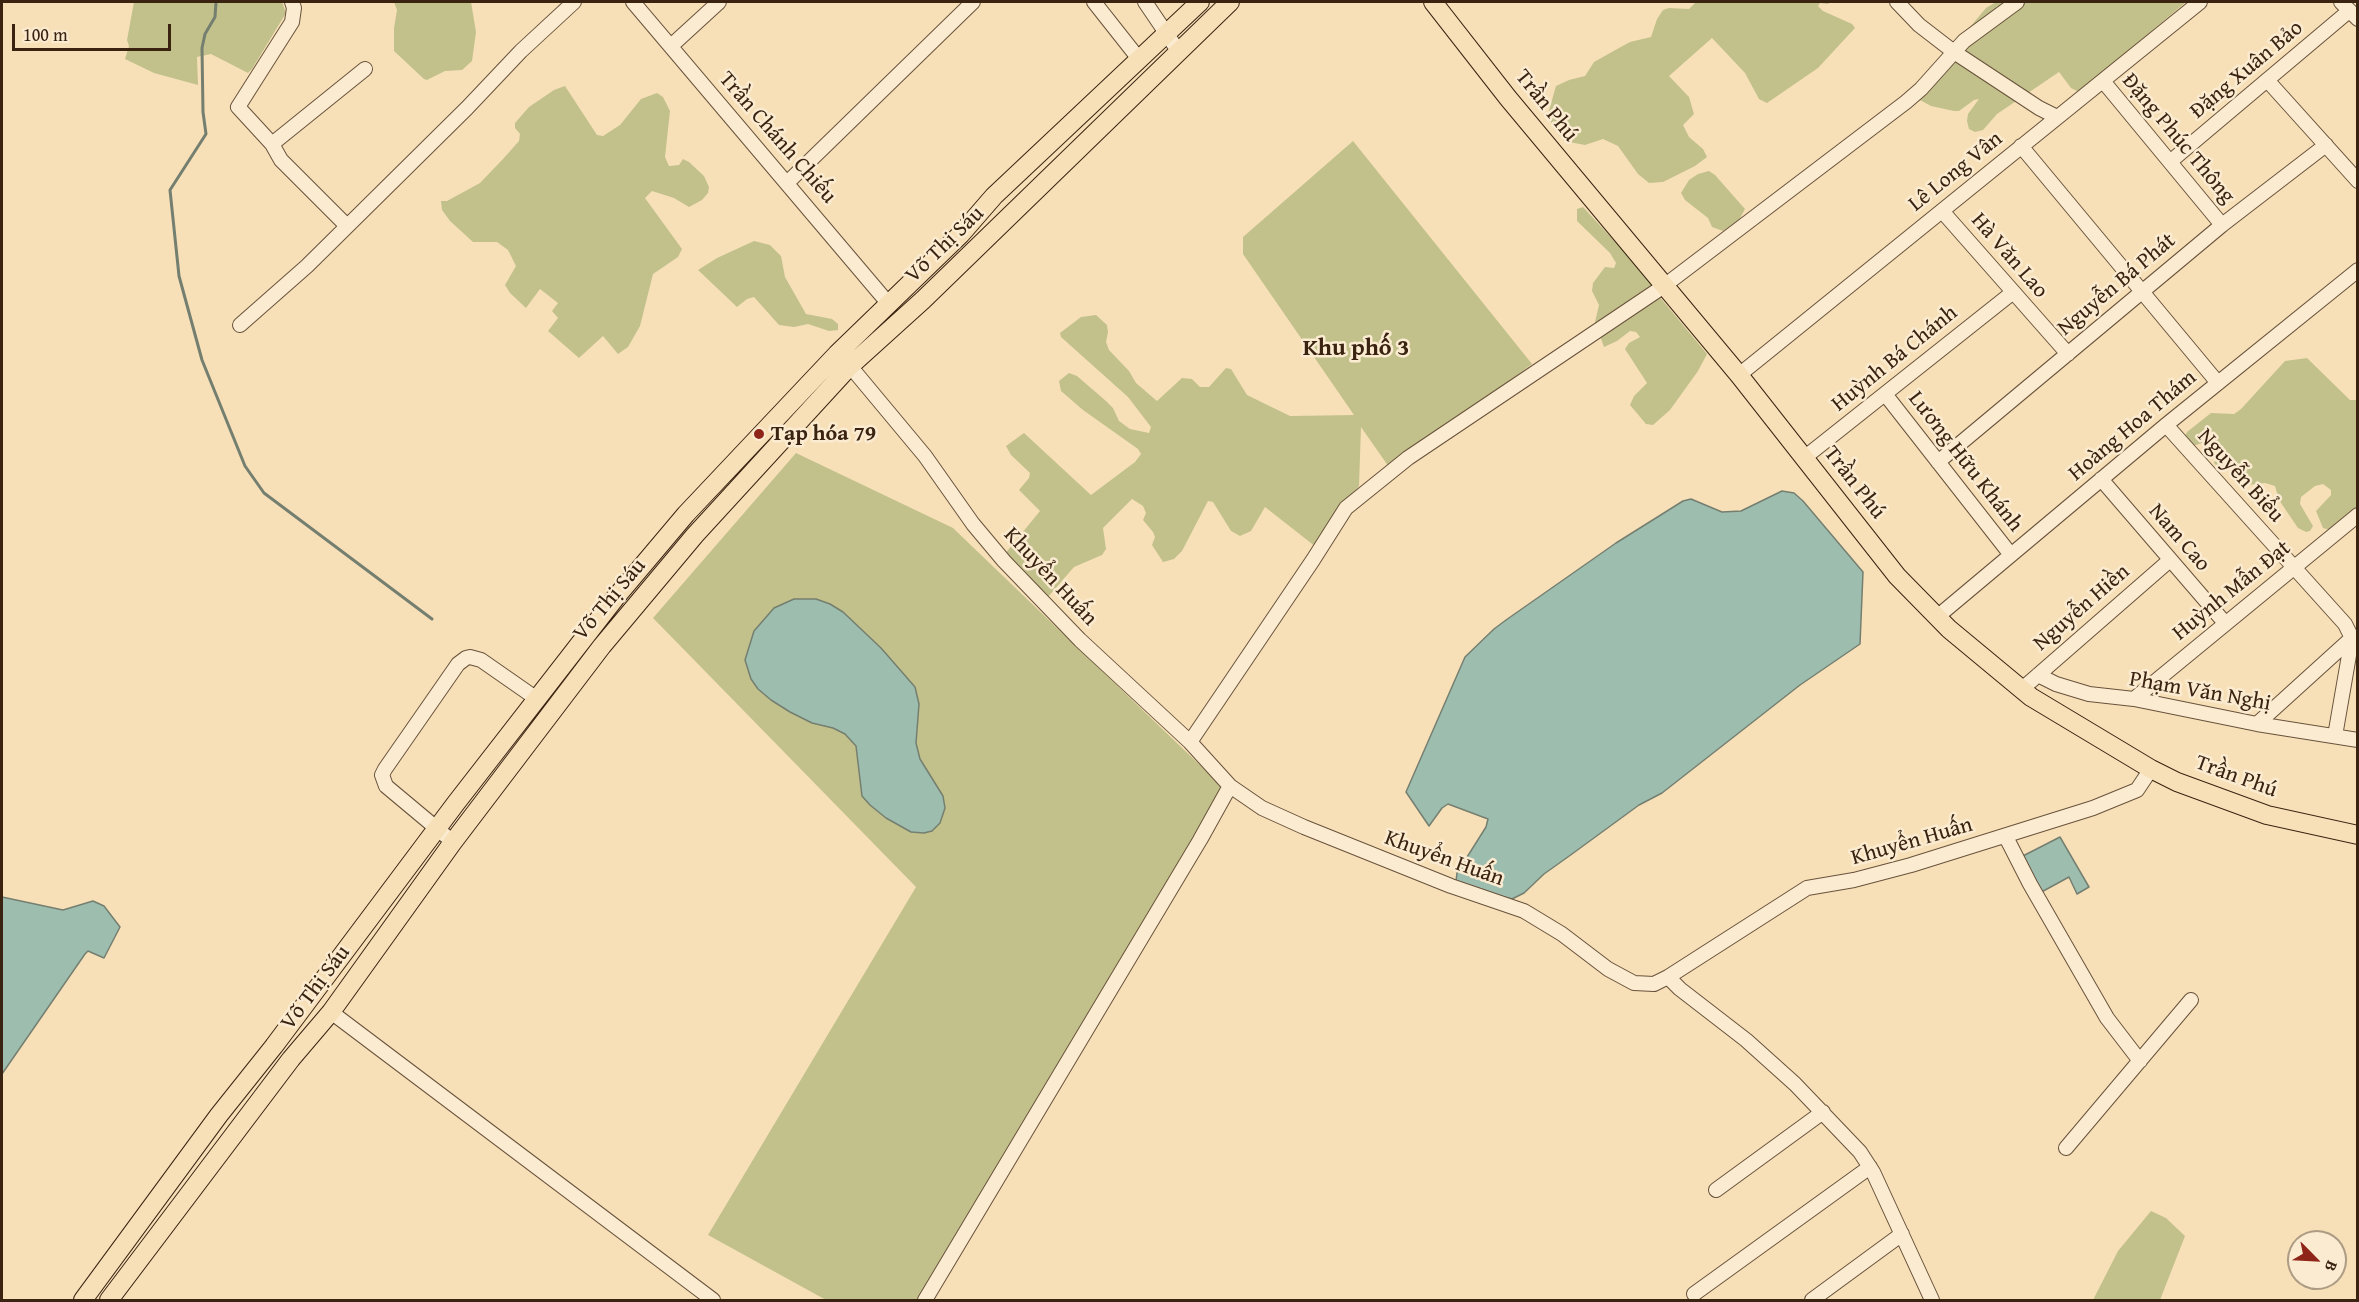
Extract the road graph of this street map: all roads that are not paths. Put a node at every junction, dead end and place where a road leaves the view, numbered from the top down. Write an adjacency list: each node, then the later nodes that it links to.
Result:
1 (292, 2): 24 (street)
2 (574, 2): 32 (street)
3 (633, 2): 16 (street, Trần Chánh Chiếu)
4 (719, 2): 16 (street)
5 (973, 2): 29 (street)
6 (1095, 2): 19 (street)
7 (1145, 2): 15 (street)
8 (1200, 2): 15 (main road, Võ Thị Sáu)
9 (1230, 2): 17 (main road, Võ Thị Sáu)
10 (1433, 2): 34 (main road, Trần Phú)
11 (1897, 2): 18 (street)
12 (2017, 2): 18 (street)
13 (2200, 2): 22 (street, Lê Long Vân)
14 (2349, 10): 21 (street, Đặng Xuân Bảo)
15 (1168, 34): 17 (street); 19 (main road, Võ Thị Sáu)
16 (671, 46): 29 (street, Trần Chánh Chiếu)
17 (1179, 52): 40 (main road, Võ Thị Sáu)
18 (1954, 52): 23 (street); 34 (street)
19 (1139, 59): 37 (main road, Võ Thị Sáu)
20 (365, 69): 24 (street)
21 (2267, 80): 25 (street); 27 (street, Đặng Xuân Bảo)
22 (2103, 81): 23 (street, Lê Long Vân); 27 (street, Đặng Phúc Thông)
23 (2057, 117): 26 (street, Lê Long Vân)
24 (272, 144): 32 (street)
25 (2326, 145): 28 (street); 31 (street, Nguyễn Bá Phát)
26 (2021, 146): 30 (street, Lê Long Vân); 35 (street)
27 (2171, 161): 31 (street, Đặng Phúc Thông)
28 (2358, 181)
29 (787, 183): 37 (street, Trần Chánh Chiếu)
30 (1942, 211): 36 (street, Hà Văn Lao); 41 (street, Lê Long Vân)
31 (2222, 225): 35 (street, Nguyễn Bá Phát)
32 (347, 226): 38 (street)
33 (2358, 270): 42 (street, Hoàng Hoa Thám)
34 (1664, 286): 41 (main road, Trần Phú); 63 (street)
35 (2143, 291): 39 (street, Nguyễn Bá Phát); 42 (street)
36 (2012, 293): 39 (street, Hà Văn Lao); 43 (street, Huỳnh Bá Chánh)
37 (888, 303): 40 (main road, Võ Thị Sáu)
38 (240, 325)
39 (2068, 354): 46 (street, Nguyễn Bá Phát)
40 (844, 360): 58 (main road, Võ Thị Sáu); 63 (street, Khuyển Huấn); 69 (main road, Võ Thị Sáu)
41 (1739, 375): 45 (main road, Trần Phú)
42 (2218, 383): 44 (street, Hoàng Hoa Thám)
43 (1885, 394): 45 (street, Huỳnh Bá Chánh); 46 (street, Lương Hữu Khánh)
44 (2166, 425): 47 (street, Hoàng Hoa Thám); 51 (street, Nguyễn Biểu)
45 (1804, 458): 52 (main road, Trần Phú)
46 (1938, 462): 49 (street, Lương Hữu Khánh)
47 (2101, 479): 49 (street, Hoàng Hoa Thám); 50 (street, Nam Cao)
48 (2358, 515): 51 (street, Huỳnh Mẫn Đạt)
49 (2011, 555): 52 (street, Hoàng Hoa Thám)
50 (2170, 560): 53 (street, Nam Cao); 56 (street, Nguyễn Hiền)
51 (2294, 568): 53 (street, Huỳnh Mẫn Đạt); 54 (street, Nguyễn Biểu)
52 (1937, 617): 57 (main road, Trần Phú)
53 (2225, 623): 59 (street, Huỳnh Mẫn Đạt)
54 (2355, 635): 55 (street); 60 (street)
55 (2353, 657): 61 (street)
56 (2038, 675): 57 (street, Nguyễn Hiền); 59 (street, Phạm Văn Nghị)
57 (2022, 689): 64 (main road, Trần Phú)
58 (537, 699): 66 (main road, Võ Thị Sáu); 66 (street)
59 (2134, 699): 60 (street, Phạm Văn Nghị)
60 (2257, 724): 61 (street, Phạm Văn Nghị)
61 (2335, 736): 62 (street, Phạm Văn Nghị)
62 (2358, 740)
63 (1190, 742): 65 (street, Khuyển Huấn)
64 (2151, 770): 67 (main road, Trần Phú); 68 (street, Khuyển Huấn)
65 (1230, 786): 70 (street, Khuyển Huấn); 83 (street)
66 (437, 830): 69 (street); 80 (main road, Võ Thị Sáu)
67 (2358, 835)
68 (2006, 837): 70 (street, Khuyển Huấn); 73 (street)
69 (453, 842): 72 (main road, Võ Thị Sáu)
70 (1668, 977): 74 (street)
71 (2191, 1000): 73 (street)
72 (331, 1012): 81 (main road, Võ Thị Sáu); 82 (street)
73 (2140, 1061): 75 (street)
74 (1823, 1112): 76 (street); 77 (street)
75 (2066, 1148)
76 (1870, 1167): 78 (street); 79 (street)
77 (1716, 1190)
78 (1902, 1234): 84 (street); 85 (street)
79 (1694, 1294)
80 (83, 1300)
81 (109, 1300)
82 (712, 1300)
83 (926, 1300)
84 (1812, 1300)
85 (1932, 1300)

